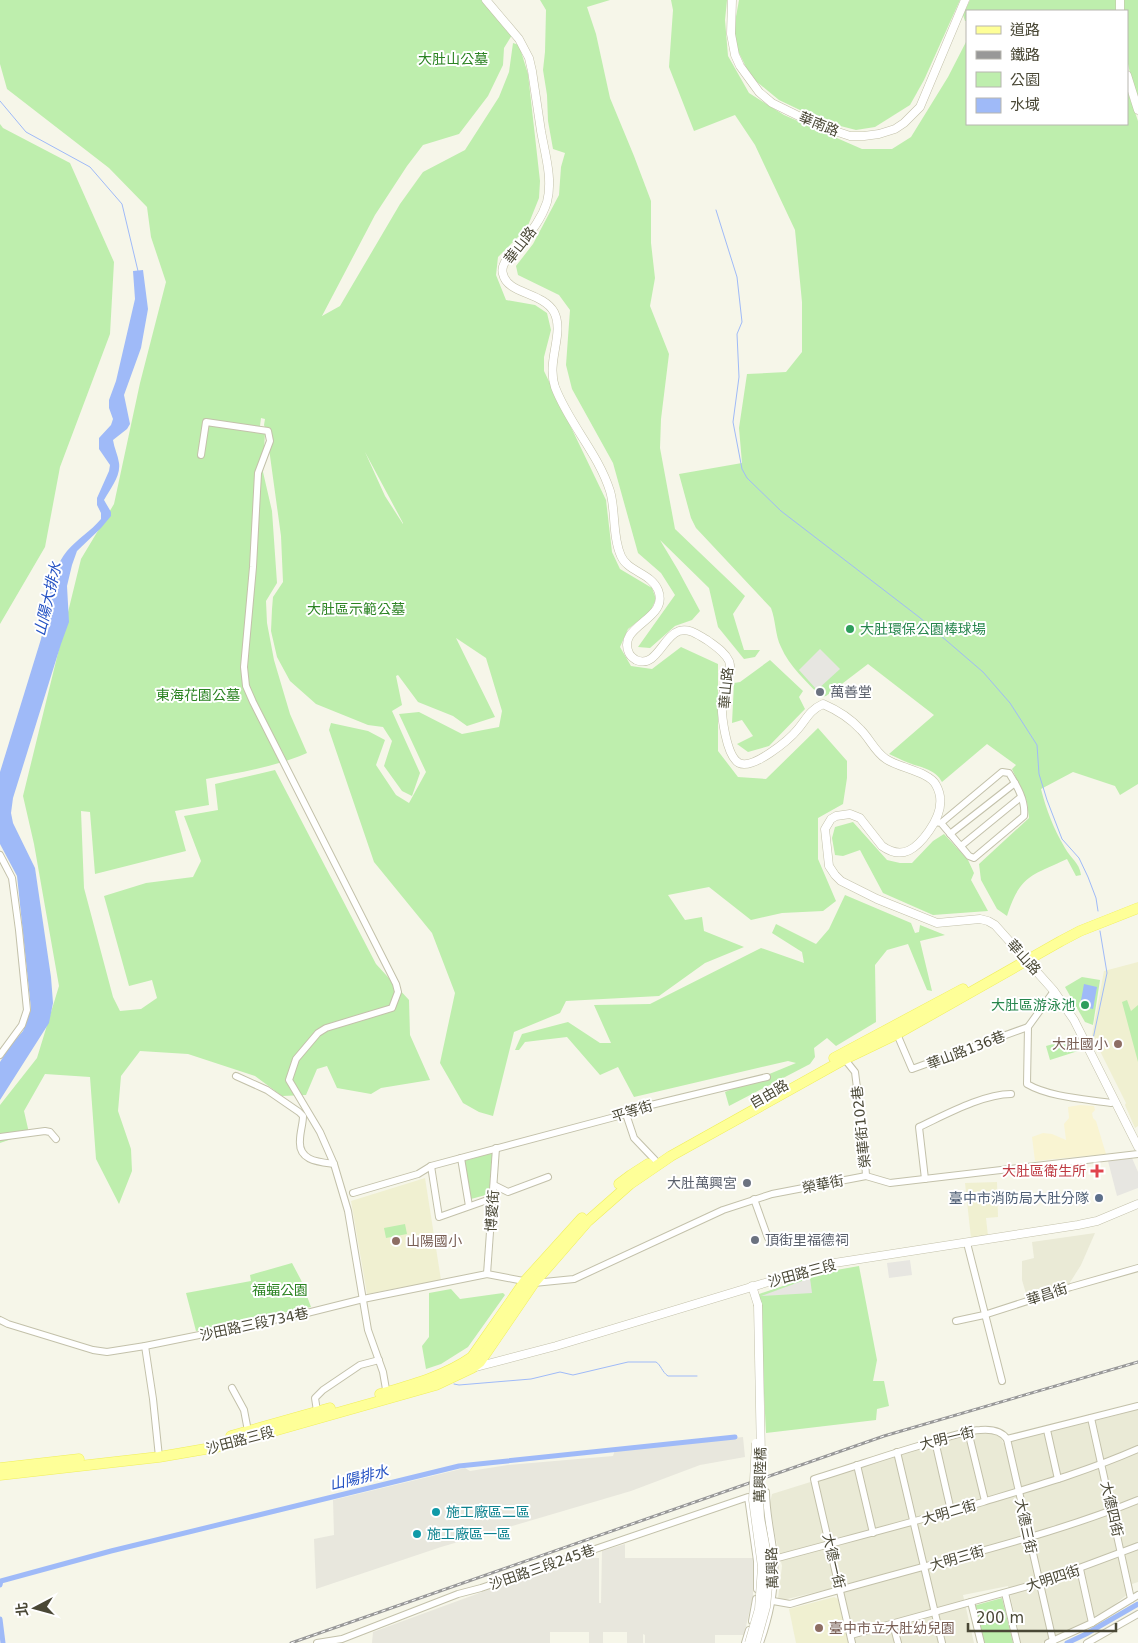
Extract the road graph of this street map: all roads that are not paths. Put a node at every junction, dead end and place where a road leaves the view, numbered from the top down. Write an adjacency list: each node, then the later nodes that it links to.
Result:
1 (486, 0): 9 (street, 華山路)
2 (732, 0): 3 (street, 華南路)
3 (965, 0)
4 (1128, 78): 5 (street)
5 (1138, 110)
6 (201, 455): 34 (street)
7 (1015, 783): 8 (street); 9 (street); 10 (street)
8 (1021, 797): 11 (street); 11 (street)
9 (938, 823): 10 (street); 15 (street, 華山路)
10 (950, 834): 11 (street)
11 (961, 846)
12 (0, 855): 19 (street)
13 (1138, 902): 15 (main road, 自由路)
14 (1138, 908): 15 (main road, 自由路)
15 (1025, 959): 16 (street, 華山路); 18 (main road, 自由路); 20 (main road, 自由路)
16 (1054, 990): 17 (street); 26 (street, 華山路)
17 (1028, 1027): 18 (street, 華山路136巷); 24 (street)
18 (897, 1034): 20 (main road, 自由路)
19 (0, 1055)
20 (843, 1057): 33 (main road, 自由路); 36 (street, 榮華街102巷); 45 (main road, 自由路)
21 (236, 1076): 34 (street)
22 (767, 1077): 25 (street, 平等街)
23 (1011, 1094): 38 (street)
24 (1111, 1103)
25 (626, 1114): 30 (street, 平等街); 33 (street)
26 (1135, 1131): 29 (street, 華山路)
27 (0, 1137): 28 (street)
28 (56, 1139)
29 (1138, 1147)
30 (496, 1148): 32 (street, 平等街); 39 (street, 博愛街)
31 (1138, 1154): 38 (street, 榮華街)
32 (461, 1158): 35 (street, 平等街); 44 (street)
33 (655, 1160): 45 (main road, 自由路)
34 (334, 1164): 52 (street)
35 (431, 1166): 40 (street, 平等街); 44 (street)
36 (866, 1176): 38 (street, 榮華街); 42 (street, 榮華街)
37 (548, 1177): 39 (street)
38 (925, 1179)
39 (494, 1185): 41 (street, 博愛街)
40 (353, 1193)
41 (492, 1198): 44 (street); 49 (street, 博愛街)
42 (754, 1199): 46 (street); 50 (street, 榮華街)
43 (1138, 1204): 47 (street, 沙田路三段)
44 (469, 1206)
45 (595, 1211): 50 (main road, 自由路)
46 (768, 1238)
47 (967, 1243): 51 (street, 沙田路三段); 54 (street)
48 (1138, 1268): 54 (street, 華昌街)
49 (487, 1274): 50 (street, 榮華街); 52 (street, 沙田路三段734巷)
50 (529, 1282): 59 (main road, 自由路); 60 (main road, 自由路)
51 (752, 1286): 53 (street); 60 (street, 沙田路三段)
52 (363, 1299): 57 (street, 沙田路三段734巷); 58 (street)
53 (756, 1306): 115 (street, 萬興陸橋, bridge); 116 (street, 萬興陸橋, bridge)
54 (984, 1315): 56 (street, 華昌街); 61 (street)
55 (0, 1320): 57 (street, 沙田路三段734巷)
56 (956, 1321)
57 (145, 1346): 75 (street)
58 (379, 1360): 63 (street); 65 (street)
59 (462, 1364): 60 (street); 63 (main road, 沙田路三段)
60 (472, 1368): 63 (main road, 沙田路三段)
61 (1002, 1380)
62 (232, 1388): 69 (street)
63 (387, 1395): 65 (main road, 沙田路三段); 67 (main road, 沙田路三段)
64 (1138, 1406): 66 (street)
65 (317, 1412): 67 (main road, 沙田路三段)
66 (1091, 1418): 68 (street); 77 (street, 大德四街)
67 (284, 1424): 69 (main road, 沙田路三段); 75 (main road, 沙田路三段)
68 (1047, 1430): 71 (street); 81 (street)
69 (248, 1431): 75 (main road, 沙田路三段)
70 (968, 1431): 71 (street, 大明一街); 72 (street, 大明一街); 85 (street)
71 (1008, 1439): 83 (street, 大德三街)
72 (935, 1441): 74 (street, 大明一街); 87 (street)
73 (1138, 1450): 77 (street, 大明二街)
74 (897, 1452): 76 (street, 大明一街); 90 (street)
75 (159, 1454): 78 (main road, 沙田路三段); 79 (main road, 沙田路三段)
76 (857, 1465): 80 (street, 大明一街); 91 (street)
77 (1102, 1465): 81 (street, 大明二街); 86 (street, 大德四街)
78 (0, 1468)
79 (0, 1475)
80 (814, 1479): 93 (street, 大德一街)
81 (1058, 1479): 83 (street, 大明二街)
82 (766, 1492): 88 (street, 萬興路)
83 (1019, 1492): 85 (street, 大明二街); 92 (street, 大德三街)
84 (1138, 1500): 86 (street, 大明三街)
85 (985, 1501): 87 (street, 大明二街)
86 (1112, 1510): 92 (street, 大明三街); 95 (street, 大德四街)
87 (951, 1511): 90 (street, 大明二街)
88 (767, 1514): 89 (street); 96 (street, 萬興路)
89 (750, 1517): 97 (street, 萬興路); 113 (street, 沙田路三段245巷)
90 (914, 1522): 91 (street, 大明二街); 98 (street)
91 (873, 1533): 93 (street, 大明二街)
92 (1029, 1538): 98 (street, 大明三街); 100 (street, 大德三街)
93 (830, 1544): 96 (street, 大明二街); 101 (street, 大德一街)
94 (1138, 1546): 95 (street, 大明四街)
95 (1122, 1553): 99 (street, 大明四街); 104 (street, 大德四街)
96 (774, 1559): 97 (street, 大明二街); 105 (street, 萬興路)
97 (756, 1561): 114 (street, 萬興路)
98 (925, 1567): 101 (street, 大明三街); 107 (street)
99 (1080, 1569): 100 (street, 大明四街); 109 (street)
100 (1039, 1583): 102 (street, 大明四街); 112 (street, 大德三街)
101 (840, 1589): 105 (street, 大明三街); 111 (street, 大德一街)
102 (1005, 1593): 106 (street, 大明四街); 122 (street)
103 (1138, 1595): 104 (street)
104 (1131, 1599): 109 (street)
105 (772, 1601): 117 (street, 萬興路)
106 (971, 1602): 107 (street, 大明四街); 121 (street)
107 (935, 1612): 110 (street, 大明四街); 120 (street)
108 (1138, 1614): 123 (street)
109 (1092, 1623): 112 (street)
110 (894, 1624): 111 (street, 大明四街); 119 (street)
111 (851, 1635): 118 (street, 大德一街)
112 (1051, 1642)
113 (317, 1643)
114 (745, 1643)
115 (749, 1643)
116 (756, 1643)
117 (760, 1643)
118 (852, 1643)
119 (898, 1643)
120 (942, 1643)
121 (980, 1643)
122 (1017, 1643)
123 (1087, 1643)

